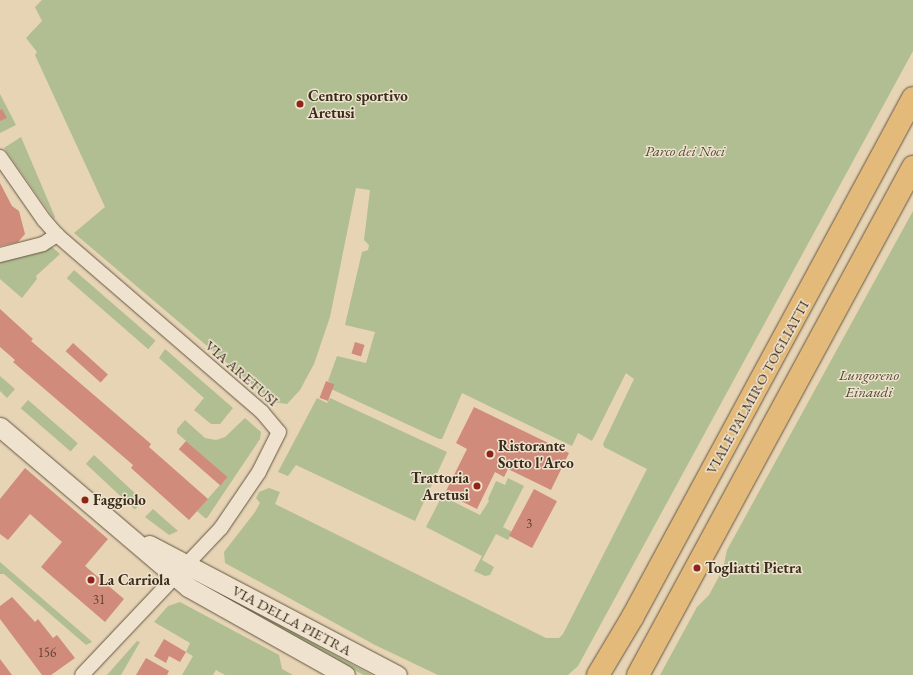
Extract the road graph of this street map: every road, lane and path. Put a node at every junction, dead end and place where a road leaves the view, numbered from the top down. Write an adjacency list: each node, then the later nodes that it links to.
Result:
1 (913, 98): 11 (main road, VIALE PALMIRO TOGLIATTI)
2 (0, 157): 4 (street, VIA ARETUSI)
3 (913, 167): 12 (main road)
4 (57, 235): 5 (street); 7 (street, VIA ARETUSI)
5 (0, 255)
6 (0, 427): 7 (main road, VIA DELLA PIETRA)
7 (180, 569): 8 (street); 9 (main road, VIA DELLA PIETRA); 10 (main road, VIA DELLA PIETRA)
8 (82, 675)
9 (345, 675)
10 (397, 675)
11 (598, 675)
12 (638, 675)

